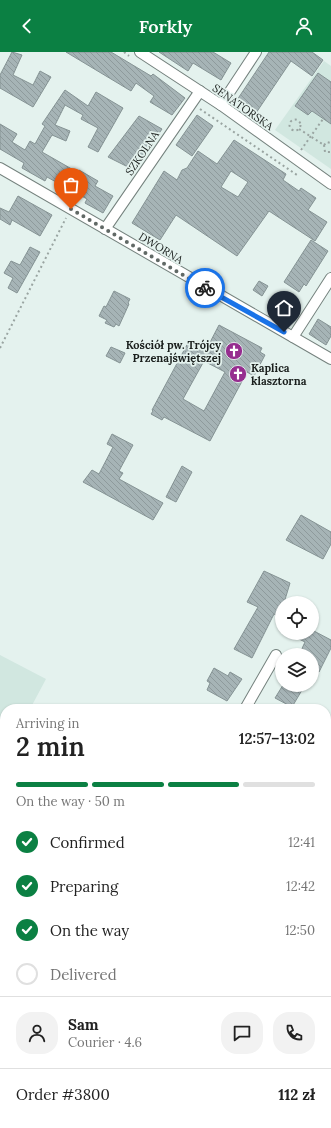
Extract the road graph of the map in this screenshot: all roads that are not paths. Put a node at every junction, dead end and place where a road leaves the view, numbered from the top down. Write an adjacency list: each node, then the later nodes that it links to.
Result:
1 (140, 52): 3 (street, SENATORSKA)
2 (256, 52): 4 (street)
3 (200, 91): 4 (street, SENATORSKA); 7 (street, SZKOLNA)
4 (221, 105): 6 (street, SENATORSKA)
5 (0, 168): 7 (street, DWORNA)
6 (331, 184)
7 (105, 229): 9 (street, DWORNA)
8 (331, 278): 9 (street)
9 (293, 337): 10 (street, DWORNA)
10 (331, 359)
11 (275, 657): 12 (street)
12 (248, 704)

